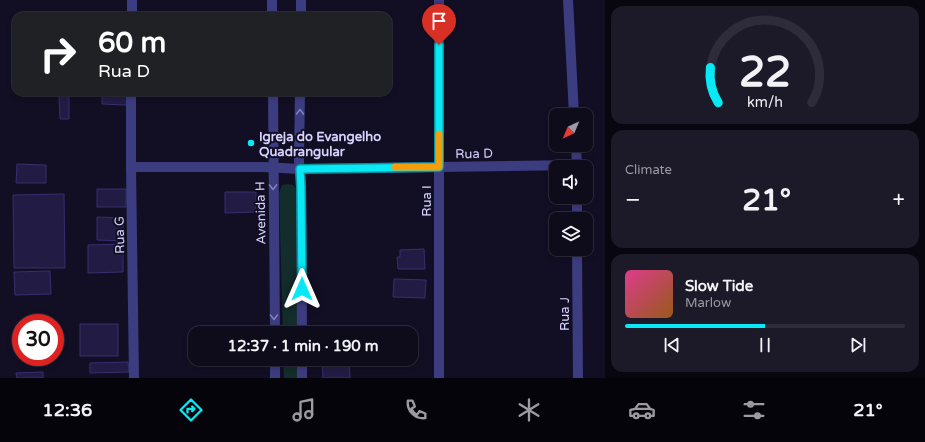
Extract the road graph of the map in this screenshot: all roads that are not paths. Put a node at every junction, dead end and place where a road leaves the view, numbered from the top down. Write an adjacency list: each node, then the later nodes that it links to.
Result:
1 (132, 0): 6 (street)
2 (272, 0): 7 (street)
3 (301, 0): 8 (street)
4 (439, 0): 15 (street, Rua I)
5 (568, 0): 12 (street)
6 (132, 12)
7 (272, 12)
8 (300, 12)
9 (132, 96): 13 (street, Rua G)
10 (273, 96): 16 (street, Avenida H)
11 (300, 96): 17 (street, one-way to 11)
12 (574, 108)
13 (131, 166): 16 (street); 23 (street, Rua G)
14 (549, 166): 15 (street, Rua D)
15 (439, 167): 17 (street, Rua D); 26 (street, Rua I)
16 (273, 168): 17 (street, Rua D); 19 (street, Avenida H, one-way to 19)
17 (300, 169): 20 (street)
18 (577, 256): 27 (street, Rua J)
19 (275, 326)
20 (302, 326)
21 (275, 366): 24 (street)
22 (302, 366): 25 (street)
23 (134, 378)
24 (275, 378)
25 (302, 378)
26 (439, 378)
27 (578, 378)

